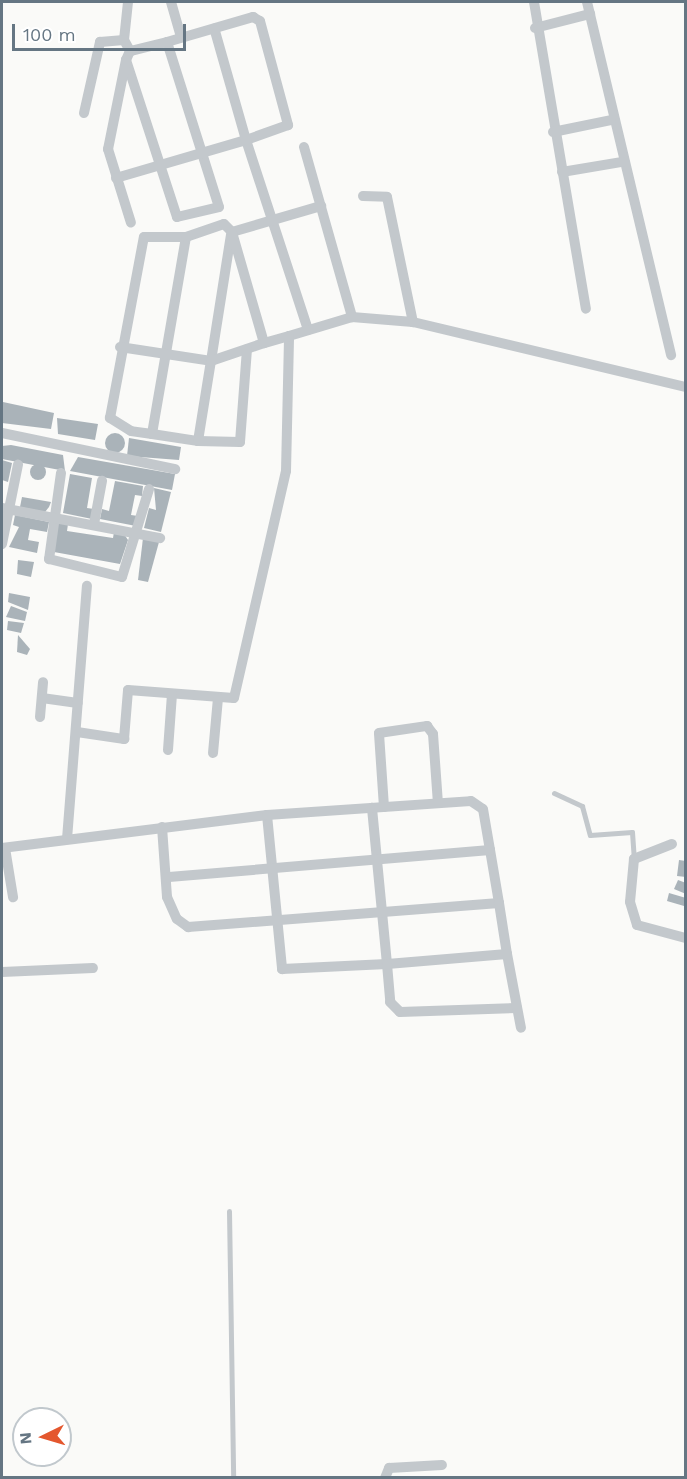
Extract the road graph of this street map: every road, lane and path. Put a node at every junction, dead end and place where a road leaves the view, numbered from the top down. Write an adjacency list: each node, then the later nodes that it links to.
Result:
1 (128, 2): 9 (street)
2 (171, 2): 8 (street)
3 (534, 2): 7 (street)
4 (587, 2): 5 (street)
5 (590, 14): 7 (street); 13 (street)
6 (214, 28): 8 (street); 15 (street); 15 (street)
7 (535, 28): 14 (street)
8 (181, 38): 10 (street)
9 (124, 40): 11 (street); 12 (street)
10 (166, 42): 11 (street); 17 (street)
11 (128, 56): 19 (street); 21 (street)
12 (84, 113)
13 (611, 120): 14 (street); 18 (street)
14 (554, 132): 20 (street)
15 (246, 140): 17 (street); 24 (street)
16 (304, 147): 23 (street)
17 (203, 152): 19 (street); 19 (street)
18 (621, 162): 20 (street); 37 (street)
19 (159, 166): 21 (street)
20 (562, 172): 28 (street)
21 (116, 178): 25 (street)
22 (363, 196): 30 (street)
23 (321, 206): 24 (street); 29 (street)
24 (275, 219): 26 (street); 31 (street)
25 (131, 223)
26 (231, 232): 27 (street); 33 (street); 38 (street)
27 (186, 237): 34 (street); 36 (street)
28 (586, 309)
29 (352, 317): 30 (street); 31 (street)
30 (413, 322): 39 (street)
31 (308, 330): 32 (street)
32 (289, 336): 33 (street); 58 (street)
33 (264, 343): 35 (street)
34 (120, 347): 36 (street); 41 (street)
35 (247, 349): 38 (street); 42 (street)
36 (165, 354): 38 (street); 41 (street)
37 (671, 355)
38 (211, 361): 42 (street)
39 (686, 387)
40 (2, 433): 44 (street)
41 (152, 434): 42 (street)
42 (198, 441)
43 (18, 465): 48 (street)
44 (175, 469)
45 (61, 473): 49 (street)
46 (102, 481): 50 (street)
47 (149, 489): 51 (street)
48 (5, 508): 49 (street); 53 (street)
49 (53, 517): 50 (street); 51 (street)
50 (94, 524): 51 (street)
51 (138, 532): 52 (street)
52 (160, 538)
53 (2, 544)
54 (87, 586): 59 (street)
55 (43, 682): 57 (street)
56 (172, 694): 58 (street); 61 (street); 62 (street)
57 (42, 698): 59 (street); 60 (street)
58 (218, 698): 63 (street)
59 (78, 703): 61 (street)
60 (40, 717)
61 (77, 732): 70 (street)
62 (168, 750)
63 (213, 753)
64 (554, 793): 75 (lane)
65 (438, 803): 66 (street); 66 (street); 73 (street)
66 (384, 807): 67 (street)
67 (372, 808): 68 (street); 74 (street)
68 (267, 815): 69 (street); 76 (street)
69 (162, 827): 70 (street); 77 (street)
70 (67, 839): 72 (street)
71 (672, 844): 75 (street)
72 (3, 848): 78 (street)
73 (490, 850): 74 (street); 79 (street)
74 (379, 859): 76 (street); 80 (street)
75 (634, 859): 82 (street)
76 (271, 868): 77 (street); 81 (street)
77 (166, 876): 81 (street)
78 (13, 897)
79 (499, 903): 80 (street); 83 (street)
80 (383, 912): 81 (street); 84 (street)
81 (275, 920): 84 (street)
82 (686, 938)
83 (507, 954): 84 (street); 87 (street)
84 (387, 964): 87 (street)
85 (93, 968): 86 (street)
86 (2, 972)
87 (517, 1008): 88 (street)
88 (521, 1028)
89 (230, 1211): 91 (lane)
90 (442, 1465): 92 (street)
91 (233, 1478)
92 (385, 1478)

